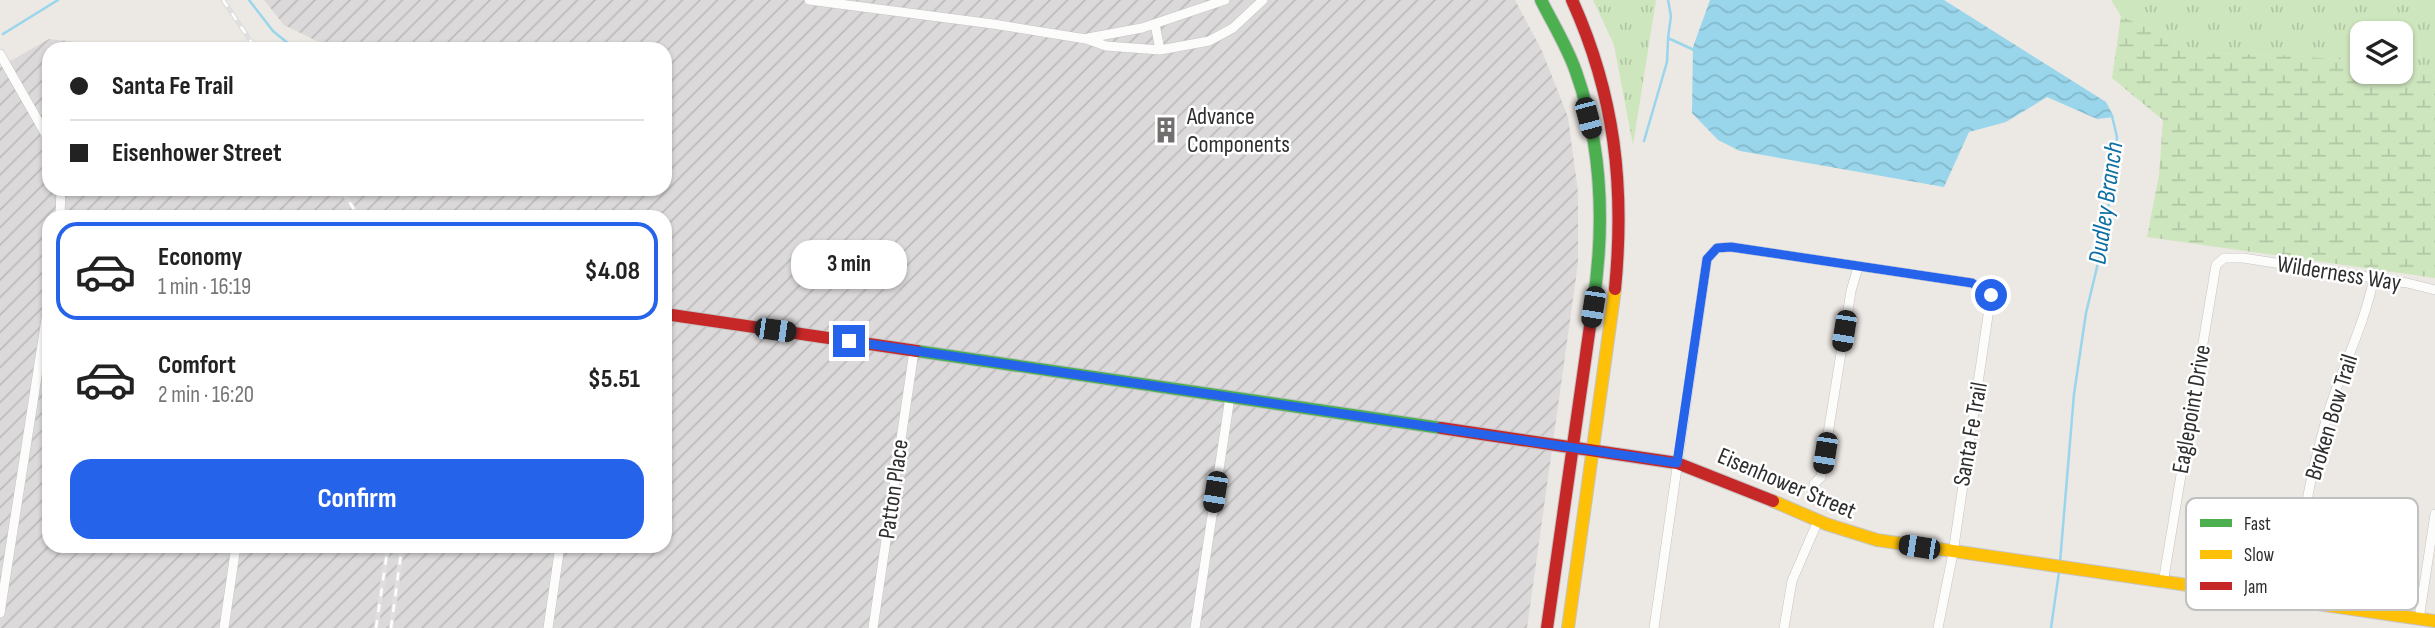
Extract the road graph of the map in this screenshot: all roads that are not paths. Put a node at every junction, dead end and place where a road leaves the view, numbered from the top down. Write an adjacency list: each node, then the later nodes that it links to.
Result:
1 (809, 0): 9 (street)
2 (1226, 0): 8 (street)
3 (1246, 0): 7 (street)
4 (1263, 0): 7 (street)
5 (1541, 0): 21 (street)
6 (1572, 0): 22 (street)
7 (1256, 9): 10 (street)
8 (1155, 24): 9 (street); 10 (street)
9 (1086, 38): 10 (street)
10 (1160, 50)
11 (0, 54): 12 (street)
12 (42, 128)
13 (2243, 258): 15 (street, Wilderness Way); 31 (street, Eaglepoint Drive)
14 (1858, 267): 23 (street); 24 (street); 30 (street, Santa Fe Trail)
15 (2374, 277): 16 (street, Wilderness Way); 25 (street, Broken Bow Trail)
16 (2435, 290)
17 (672, 315): 19 (street, Eisenhower Street)
18 (42, 345): 34 (street)
19 (914, 351): 20 (street, Eisenhower Street); 39 (street, Patton Place)
20 (1230, 397): 21 (street, Eisenhower Street); 40 (street)
21 (1572, 447): 22 (street, Eisenhower Street); 41 (street)
22 (1594, 451): 23 (street, Eisenhower Street); 42 (street)
23 (1677, 463): 27 (street, Eisenhower Street); 43 (street)
24 (1814, 484)
25 (2307, 498)
26 (2435, 514): 35 (street)
27 (1817, 523): 30 (street, Eisenhower Street); 44 (street)
28 (235, 553): 37 (street)
29 (559, 553): 38 (street)
30 (1953, 553): 31 (street, Eisenhower Street); 45 (street, Santa Fe Trail)
31 (2163, 583): 32 (street, Eisenhower Street)
32 (2186, 586)
33 (2355, 610): 35 (street, Eisenhower Street)
34 (0, 613)
35 (2418, 619): 36 (street, Eisenhower Street)
36 (2435, 621)
37 (224, 628)
38 (548, 628)
39 (873, 628)
40 (1195, 628)
41 (1547, 628)
42 (1568, 628)
43 (1654, 628)
44 (1784, 628)
45 (1938, 628)

